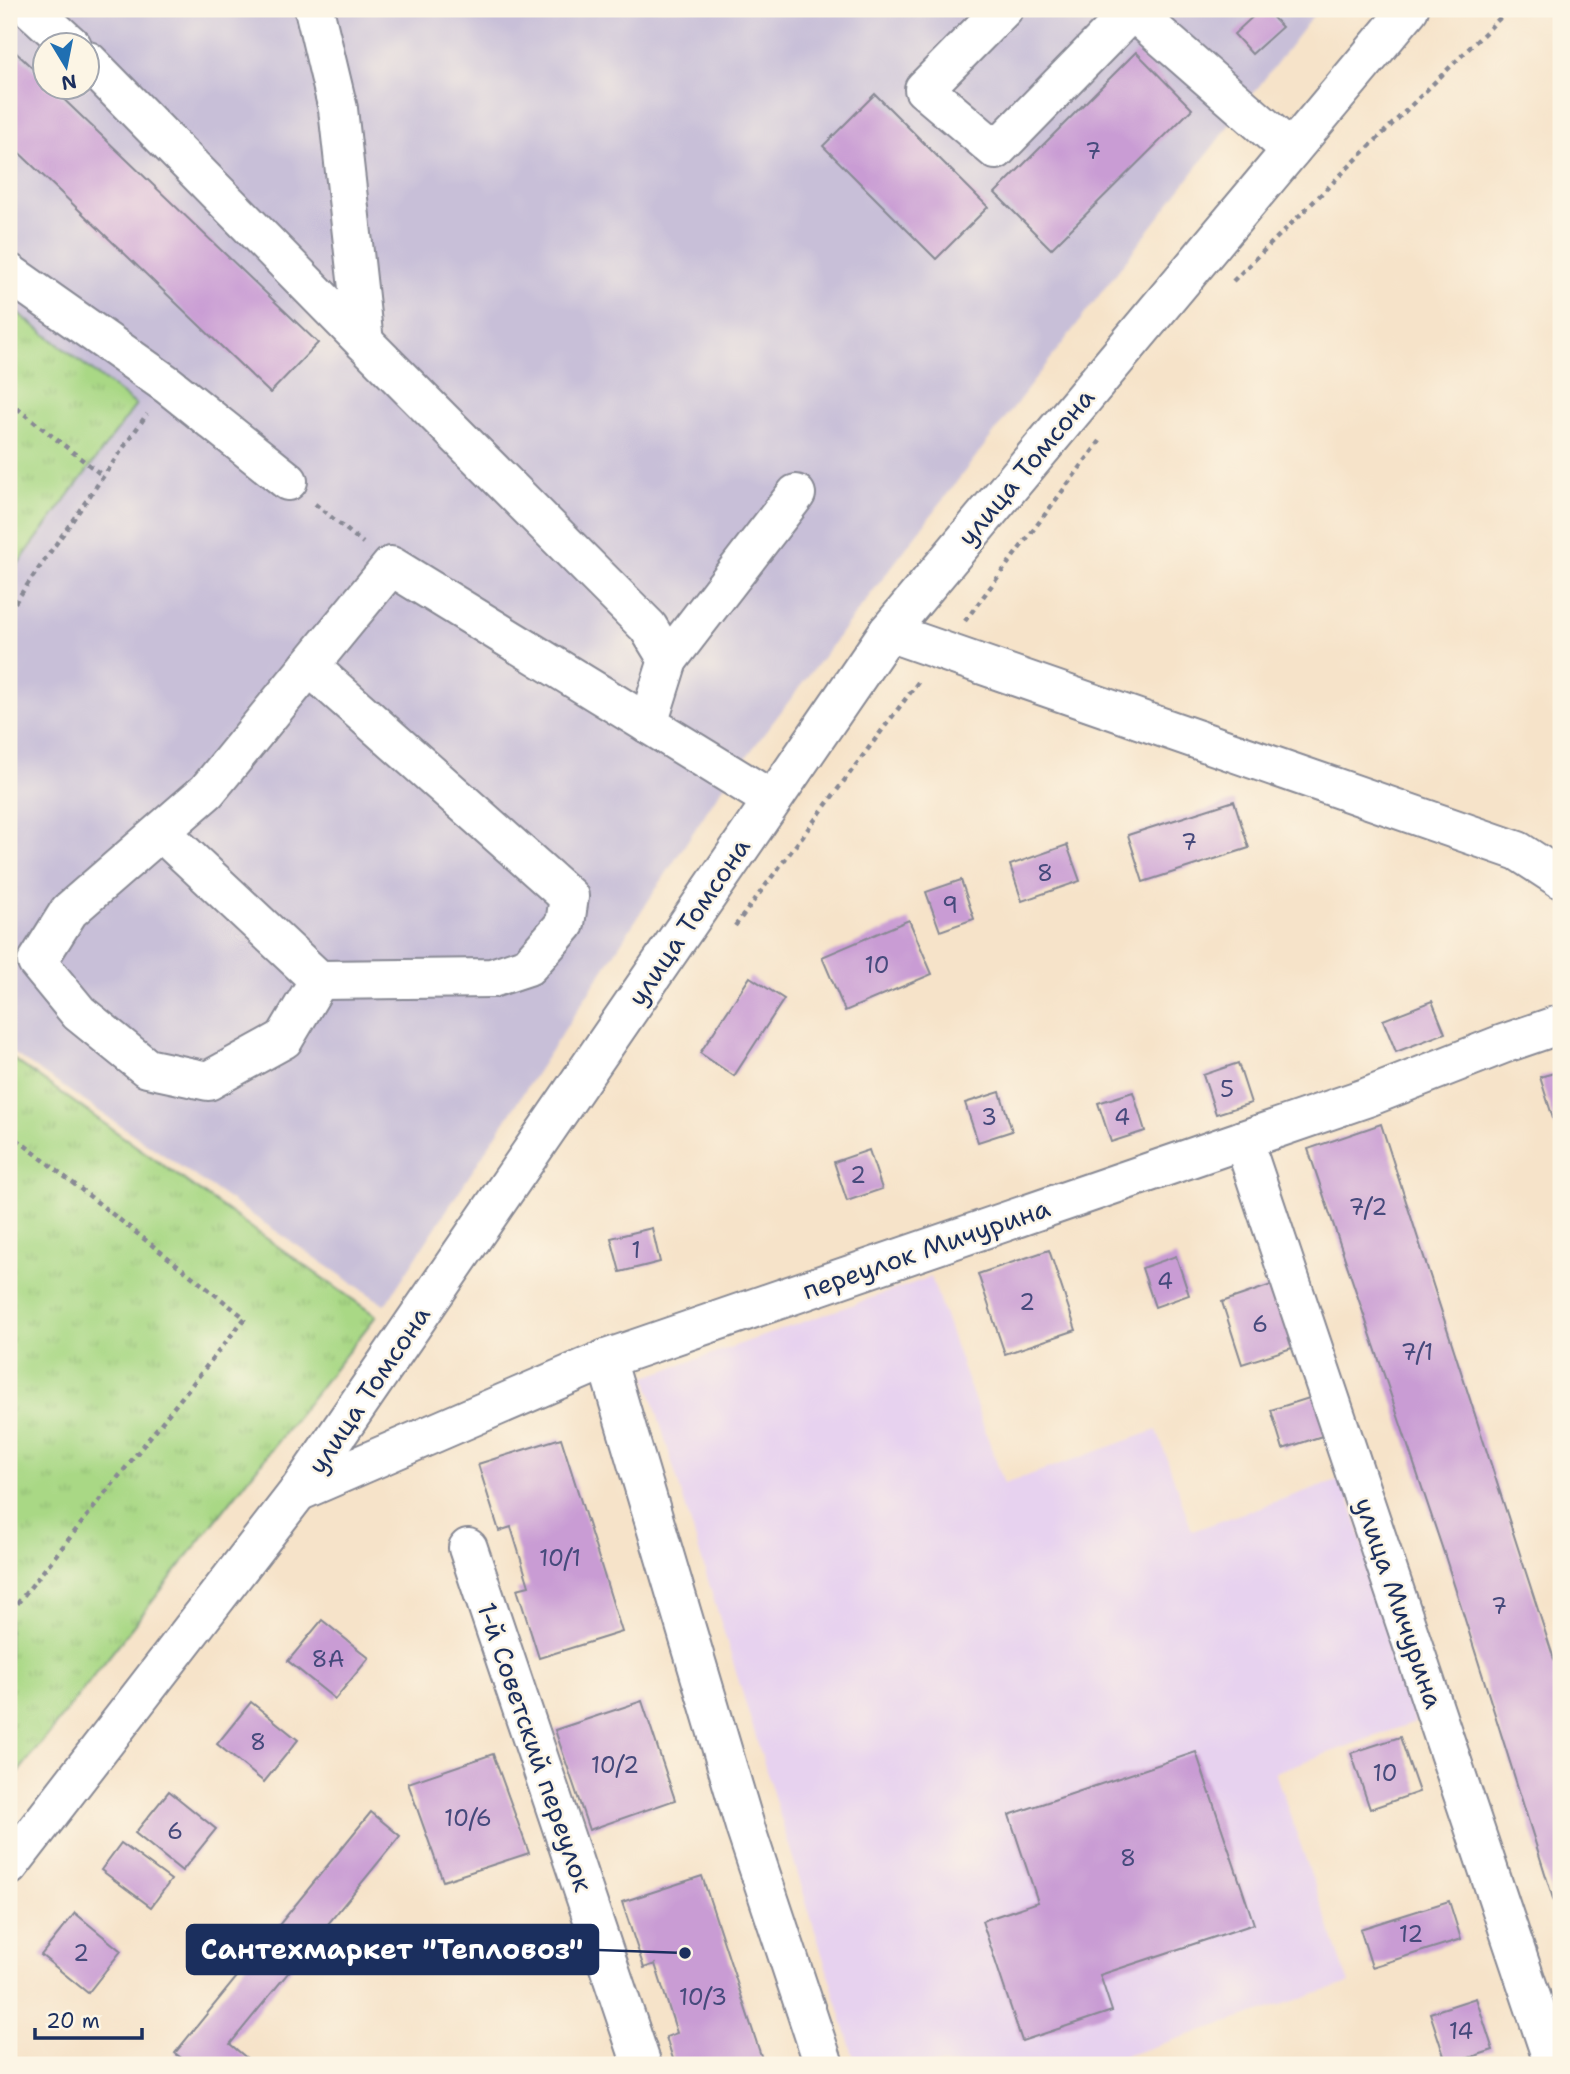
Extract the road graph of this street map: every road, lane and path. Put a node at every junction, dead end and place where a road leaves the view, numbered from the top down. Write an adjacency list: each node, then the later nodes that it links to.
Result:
1 (31, 9): 7 (street)
2 (314, 9): 12 (street)
3 (1003, 9): 6 (street)
4 (1409, 9): 9 (street, улица Томсона)
5 (1509, 9): 11 (path)
6 (1131, 10): 9 (street)
7 (56, 32)
8 (102, 75): 12 (street)
9 (1291, 150): 21 (street, улица Томсона)
10 (9, 273): 13 (street)
11 (1232, 282)
12 (364, 342): 23 (street)
13 (168, 385): 16 (path); 17 (street)
14 (9, 402): 16 (path)
15 (1108, 430): 22 (path)
16 (103, 476): 20 (path)
17 (288, 481): 19 (path)
18 (796, 494): 23 (street)
19 (391, 566): 24 (street); 25 (street)
20 (9, 611)
21 (888, 632): 22 (street); 26 (street, улица Томсона)
22 (942, 651): 28 (street); 29 (path)
23 (668, 660): 25 (street)
24 (309, 666): 27 (street); 30 (street)
25 (648, 724): 26 (street)
26 (772, 800): 35 (street, улица Томсона)
27 (161, 832): 30 (street); 30 (street)
28 (1561, 879)
29 (735, 927)
30 (319, 980)
31 (1561, 1024): 33 (street, переулок Мичурина)
32 (9, 1133): 37 (path)
33 (1243, 1140): 34 (street, переулок Мичурина); 39 (street, улица Мичурина)
34 (606, 1359): 35 (street, переулок Мичурина); 41 (street)
35 (299, 1492): 38 (street, улица Томсона)
36 (468, 1548): 40 (street, 1-й Советский переулок)
37 (9, 1614)
38 (9, 1866)
39 (1555, 2055)
40 (642, 2065)
41 (824, 2065)

